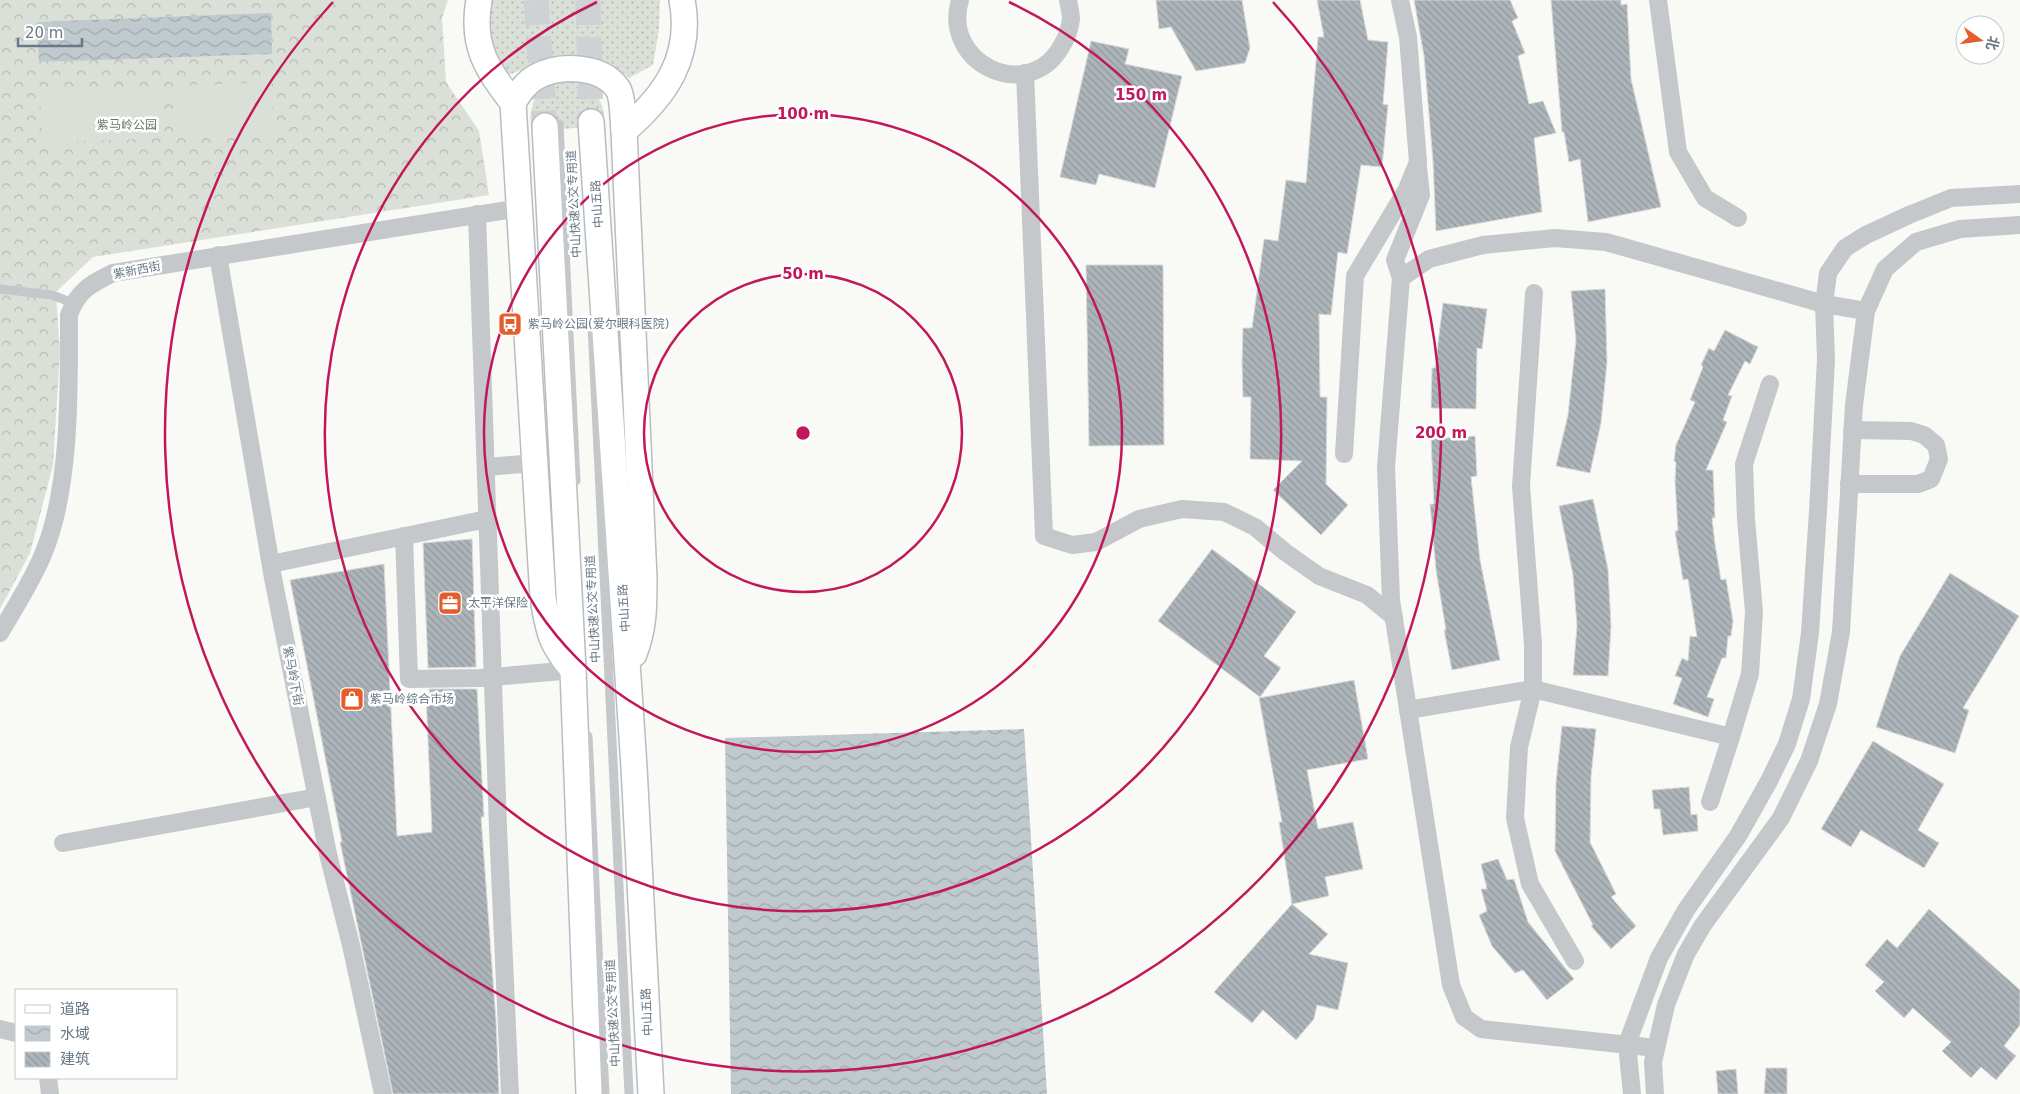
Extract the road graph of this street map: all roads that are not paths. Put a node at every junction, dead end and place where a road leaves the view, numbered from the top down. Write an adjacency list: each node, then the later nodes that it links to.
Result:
1 (479, 0): 8 (main road)
2 (682, 0): 11 (main road)
3 (960, 0): 7 (street)
4 (1068, 0): 7 (street)
5 (1400, 0): 12 (street)
6 (1658, 0): 17 (street)
7 (1024, 73): 37 (street)
8 (513, 103): 11 (main road); 15 (main road)
9 (587, 122): 13 (lane, 中山快速公交专用道); 40 (main road, 中山五路)
10 (552, 125): 33 (lane, 中山快速公交专用道); 39 (main road)
11 (624, 131): 40 (main road)
12 (1418, 162): 20 (street); 29 (street)
13 (585, 182)
14 (2020, 194): 24 (street)
15 (520, 208): 16 (street, 紫新西街); 30 (main road)
16 (477, 214): 19 (street, 紫新西街); 31 (street)
17 (1738, 218)
18 (2020, 225): 25 (street)
19 (218, 255): 23 (street, 紫新西街); 36 (street, 紫马岭下街)
20 (1401, 278): 24 (street); 37 (street)
21 (0, 289): 23 (lane)
22 (1534, 293): 41 (street)
23 (73, 303): 38 (street)
24 (1824, 304): 25 (street); 51 (street)
25 (1866, 311): 28 (street)
26 (592, 320): 59 (lane, 中山快速公交专用道)
27 (1770, 384): 44 (street)
28 (1852, 430): 32 (street); 32 (street)
29 (1344, 454)
30 (534, 463): 31 (street); 39 (main road)
31 (486, 467): 34 (street)
32 (1849, 484): 52 (street)
33 (576, 489)
34 (487, 519): 35 (street); 56 (street)
35 (404, 536): 36 (street); 39 (street)
36 (271, 564): 45 (street, 紫马岭下街)
37 (1394, 617): 42 (street)
38 (0, 632)
39 (573, 670): 57 (main road)
40 (628, 670): 60 (main road, 中山五路)
41 (1533, 689): 42 (street); 44 (street); 48 (street)
42 (1408, 710): 51 (street)
43 (587, 726): 58 (lane, 中山快速公交专用道)
44 (1731, 737): 46 (street)
45 (317, 797): 47 (street); 55 (street, 紫马岭下街)
46 (1710, 802)
47 (63, 843)
48 (1575, 961)
49 (0, 1029): 50 (street)
50 (15, 1033)
51 (1628, 1044): 52 (street); 61 (street)
52 (1656, 1048): 62 (street)
53 (48, 1079): 54 (street)
54 (50, 1094)
55 (383, 1094)
56 (510, 1094)
57 (590, 1094)
58 (605, 1094)
59 (629, 1094)
60 (651, 1094)
61 (1632, 1094)
62 (1655, 1094)

